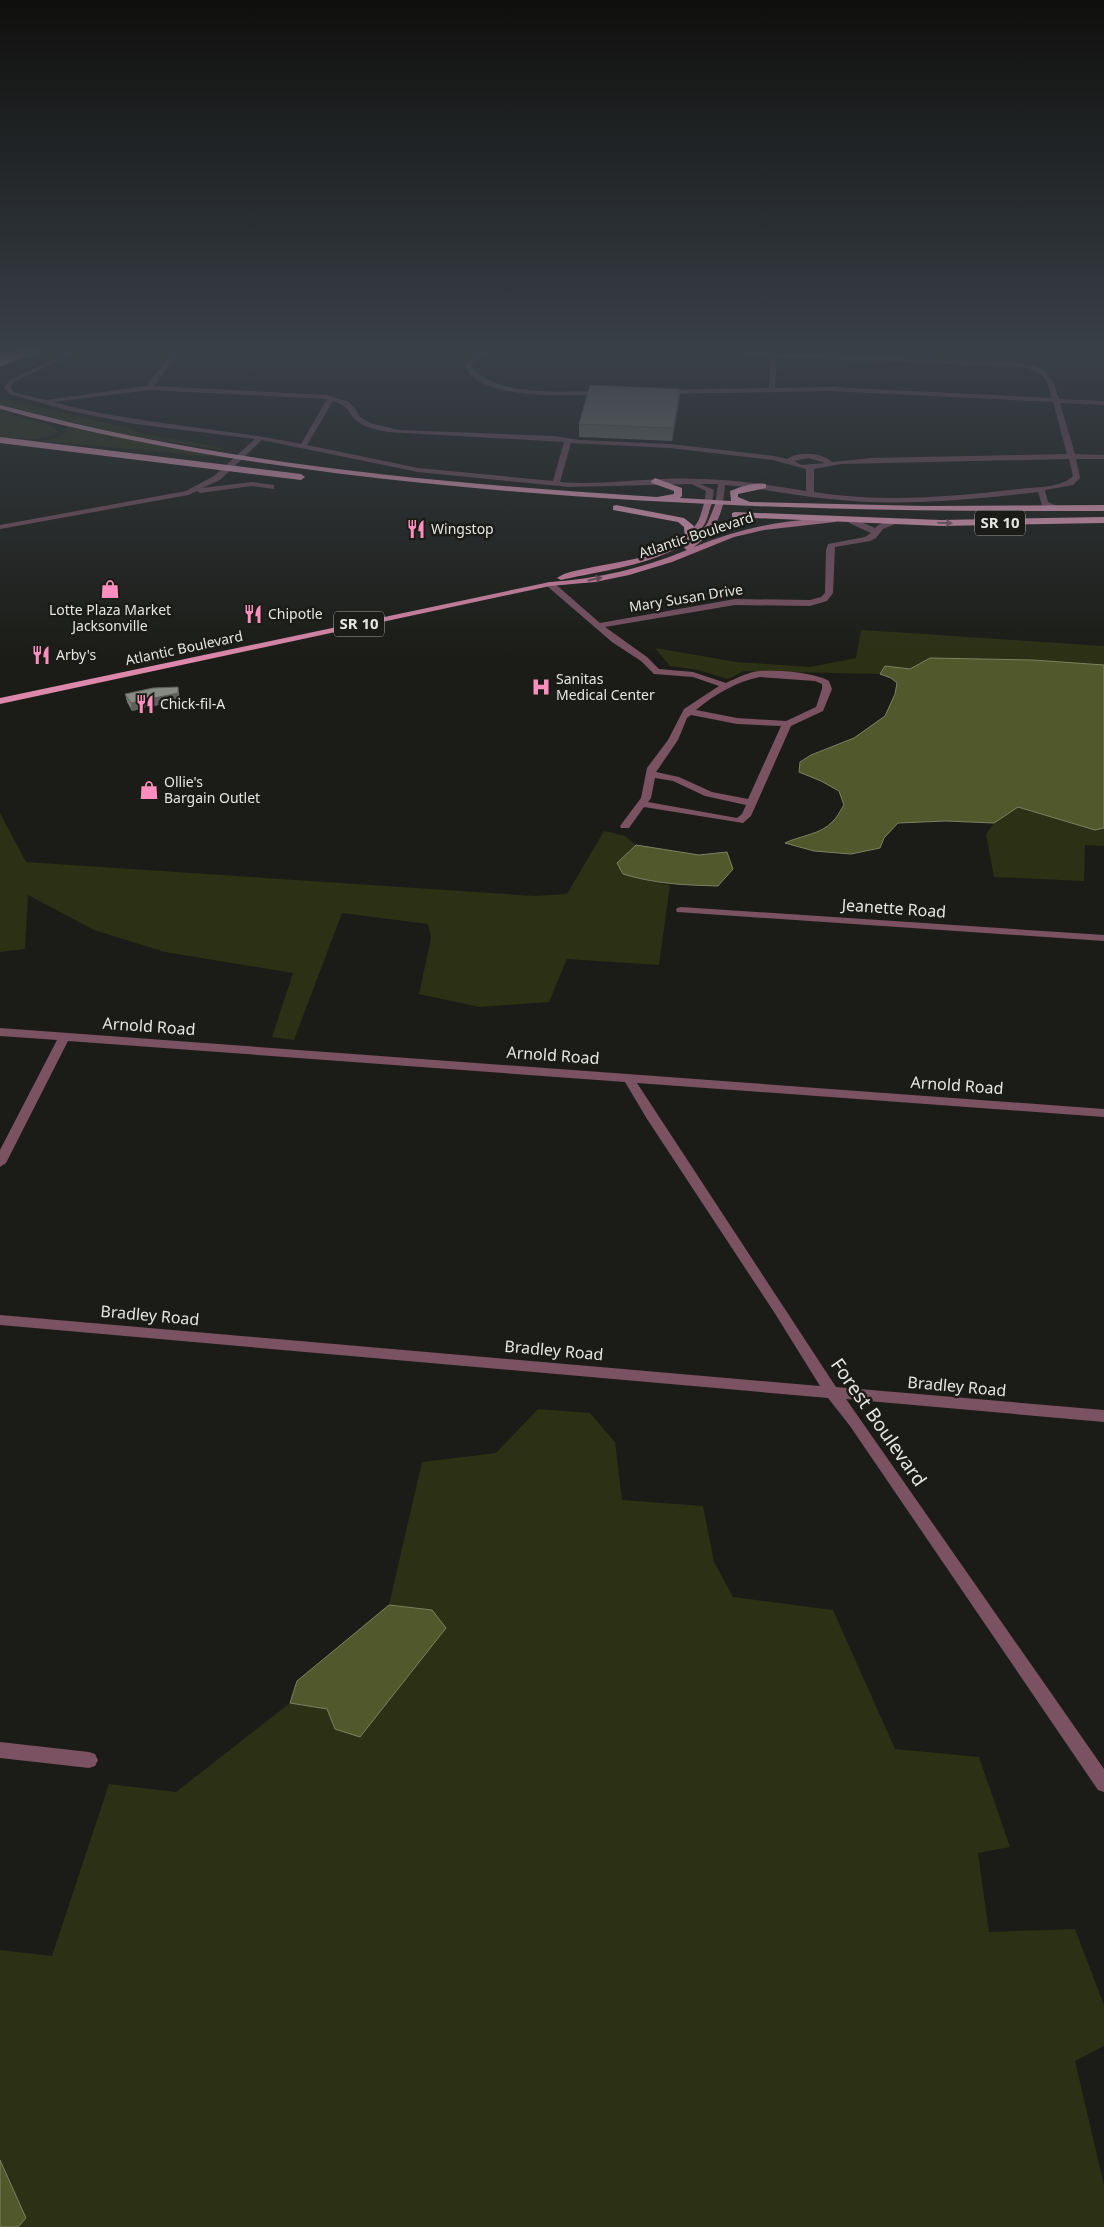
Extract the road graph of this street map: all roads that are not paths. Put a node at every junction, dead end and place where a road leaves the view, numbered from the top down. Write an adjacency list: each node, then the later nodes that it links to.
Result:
1 (143, 454): 10 (highway)
2 (198, 454): 10 (highway)
3 (242, 454): 10 (street)
4 (340, 454): 18 (street)
5 (564, 454): 18 (street)
6 (739, 454): 9 (street)
7 (1071, 456): 8 (street); 11 (street); 21 (street)
8 (1104, 457)
9 (792, 460): 11 (street); 12 (street)
10 (233, 462): 13 (highway); 23 (street); 26 (highway)
11 (827, 462): 12 (street)
12 (810, 466): 25 (street)
13 (311, 478)
14 (655, 481): 15 (street); 18 (street); 26 (highway)
15 (682, 481): 16 (street); 22 (street)
16 (711, 482): 17 (street); 22 (street)
17 (722, 482): 19 (street); 28 (street)
18 (556, 484)
19 (763, 486): 25 (street); 29 (highway)
20 (271, 487): 23 (street)
21 (1042, 489): 24 (street); 30 (street)
22 (710, 490): 27 (street)
23 (188, 493): 38 (street)
24 (1032, 494): 25 (street); 32 (street)
25 (810, 495)
26 (657, 501): 27 (highway)
27 (708, 503): 28 (highway, SR 10); 33 (main road, Atlantic Boulevard / SR 10)
28 (719, 504): 29 (highway, Atlantic Boulevard / SR 10); 34 (main road)
29 (757, 506): 32 (highway, Atlantic Boulevard / SR 10)
30 (1058, 508): 31 (highway, Atlantic Boulevard / SR 10); 32 (highway, Atlantic Boulevard / SR 10)
31 (1104, 508)
32 (1031, 509)
33 (697, 513): 34 (highway, Atlantic Boulevard); 40 (main road, Atlantic Boulevard / SR 10); 40 (highway, Atlantic Boulevard)
34 (718, 514): 36 (highway, Atlantic Boulevard); 41 (main road)
35 (1104, 520): 37 (highway, Atlantic Boulevard / SR 10, one-way to 35)
36 (852, 521): 37 (highway, Atlantic Boulevard / SR 10); 39 (street); 41 (main road, Atlantic Boulevard / SR 10)
37 (896, 522): 39 (street, Mary Susan Drive)
38 (0, 527)
39 (875, 532): 43 (street, Mary Susan Drive)
40 (688, 537): 42 (main road, Atlantic Boulevard / SR 10)
41 (669, 560): 42 (main road, Atlantic Boulevard / SR 10, one-way to 41)
42 (550, 584): 43 (street); 45 (main road, Atlantic Boulevard / SR 10)
43 (598, 626): 44 (street)
44 (726, 686): 46 (street); 47 (street)
45 (0, 701)
46 (687, 711): 47 (street); 48 (street)
47 (787, 724): 49 (street)
48 (652, 774): 49 (street); 50 (street)
49 (751, 803): 50 (street)
50 (642, 804): 51 (street)
51 (626, 826)
52 (682, 910): 53 (street, Jeanette Road)
53 (1104, 938)
54 (0, 1032): 55 (street, Arnold Road)
55 (64, 1037): 56 (street, Arnold Road); 58 (street)
56 (630, 1077): 57 (street, Arnold Road); 60 (street, Forest Boulevard)
57 (1104, 1113)
58 (0, 1163)
59 (0, 1320): 60 (street, Bradley Road)
60 (831, 1391): 61 (street, Bradley Road); 64 (street, Forest Boulevard)
61 (1104, 1416)
62 (0, 1750): 63 (street)
63 (89, 1760)
64 (1104, 1784)

